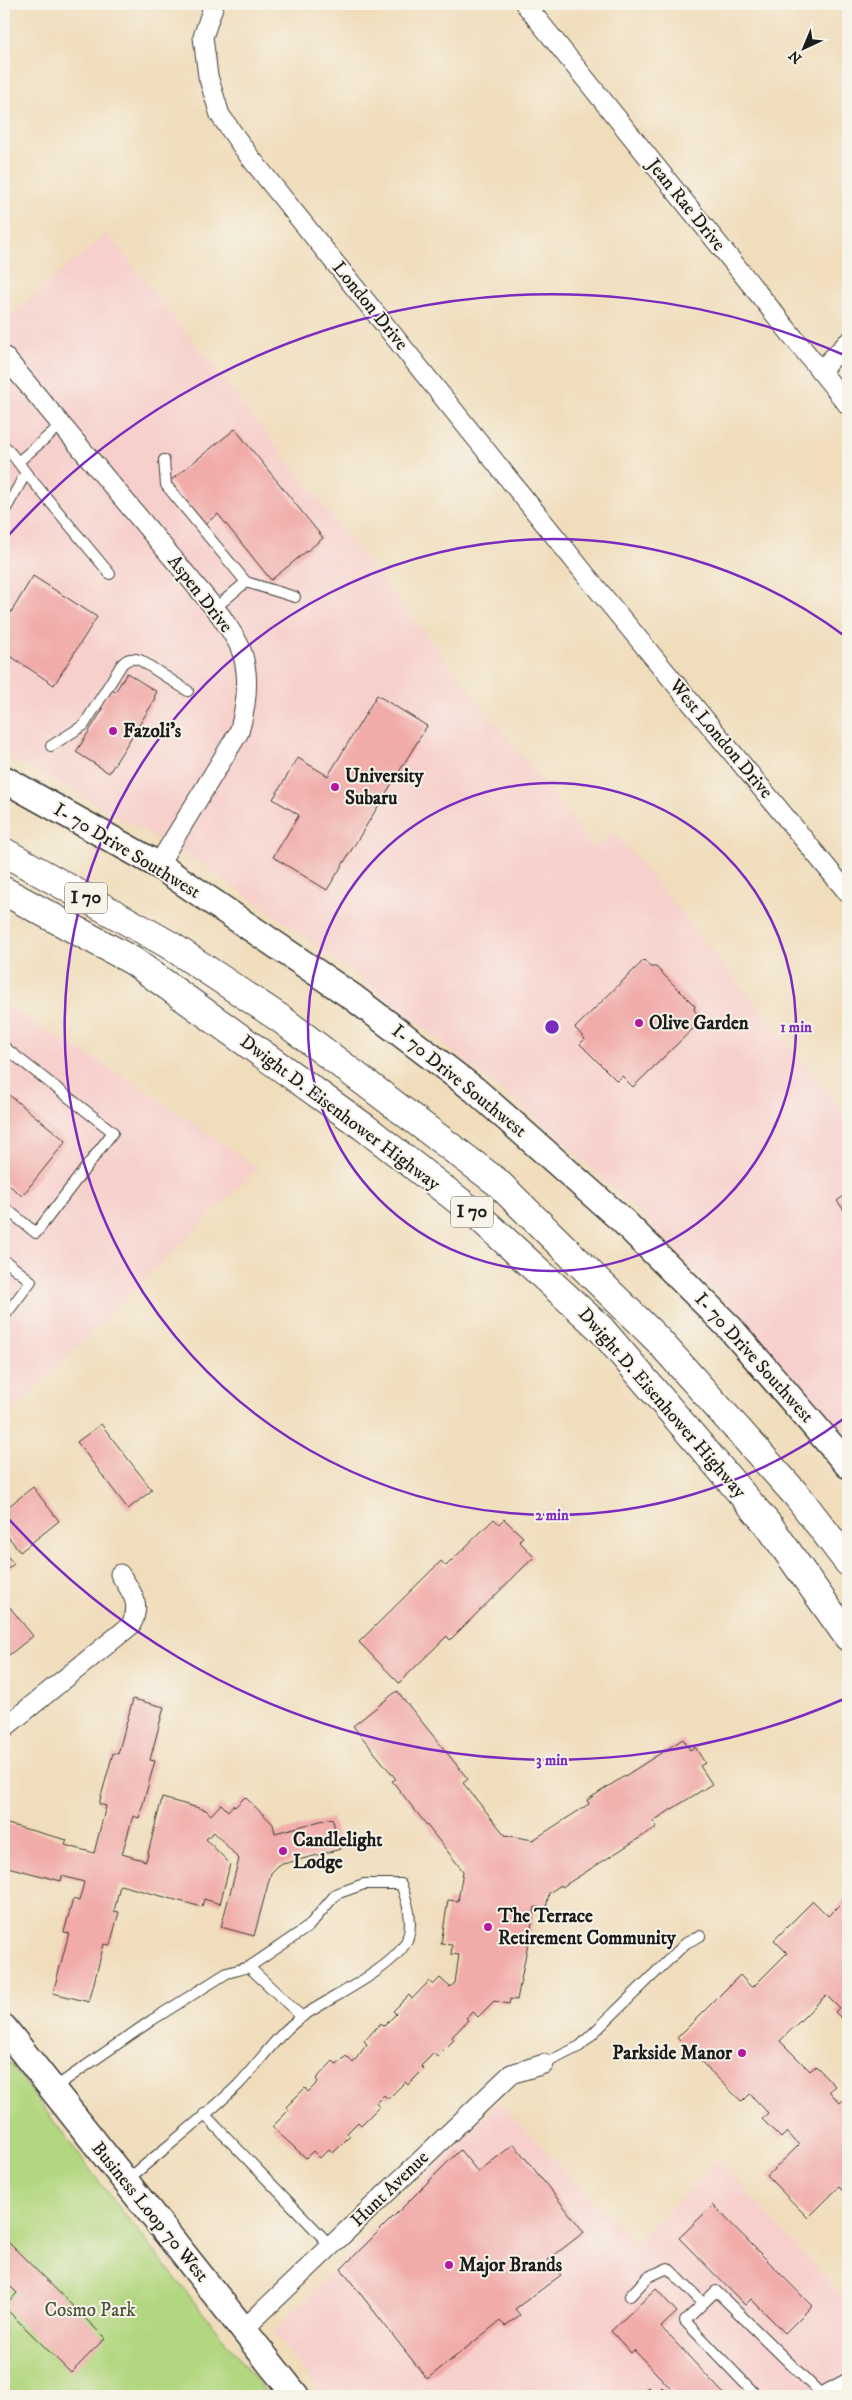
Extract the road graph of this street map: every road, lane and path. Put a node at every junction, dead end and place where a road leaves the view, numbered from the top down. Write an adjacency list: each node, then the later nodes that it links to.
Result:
1 (214, 4): 15 (street, London Drive)
2 (525, 4): 5 (street, Jean Rae Drive)
3 (848, 342): 5 (street)
4 (4, 356): 7 (street, Aspen Drive)
5 (820, 371): 6 (street, Jean Rae Drive)
6 (848, 406)
7 (61, 425): 10 (lane); 17 (street, Aspen Drive)
8 (4, 445): 10 (lane)
9 (164, 460): 14 (lane)
10 (18, 462): 11 (lane)
11 (26, 473): 12 (lane); 13 (lane)
12 (4, 512)
13 (110, 574)
14 (246, 582): 16 (lane); 17 (lane)
15 (594, 585): 24 (street, West London Drive)
16 (295, 596)
17 (214, 608): 22 (street, Aspen Drive)
18 (188, 691): 19 (lane)
19 (51, 746)
20 (4, 780): 22 (street, I- 70 Drive Southwest)
21 (4, 852): 31 (highway, Dwight D. Eisenhower Highway / I 70)
22 (158, 865): 30 (street, I- 70 Drive Southwest)
23 (4, 890): 25 (highway, Dwight D. Eisenhower Highway / I 70)
24 (848, 893)
25 (16, 900): 33 (highway, Dwight D. Eisenhower Highway / I 70)
26 (4, 1047): 27 (lane)
27 (4, 1207)
28 (4, 1260): 29 (lane)
29 (4, 1315)
30 (848, 1465)
31 (848, 1562)
32 (120, 1574): 34 (street)
33 (848, 1637)
34 (4, 1728)
35 (700, 1936): 39 (lane)
36 (249, 1967): 37 (lane); 37 (lane); 40 (lane)
37 (302, 2017): 41 (lane)
38 (4, 2028): 40 (street, Business Loop 70 West)
39 (544, 2064): 43 (street, Hunt Avenue)
40 (53, 2089): 42 (street, Business Loop 70 West)
41 (204, 2114): 42 (lane); 43 (lane)
42 (125, 2182): 46 (street, Business Loop 70 West)
43 (331, 2246): 46 (street, Hunt Avenue)
44 (630, 2296): 45 (lane)
45 (703, 2303): 49 (lane); 50 (lane)
46 (244, 2329): 48 (street, Business Loop 70 West)
47 (848, 2383): 50 (street)
48 (296, 2396)
49 (757, 2396)
50 (823, 2396)

